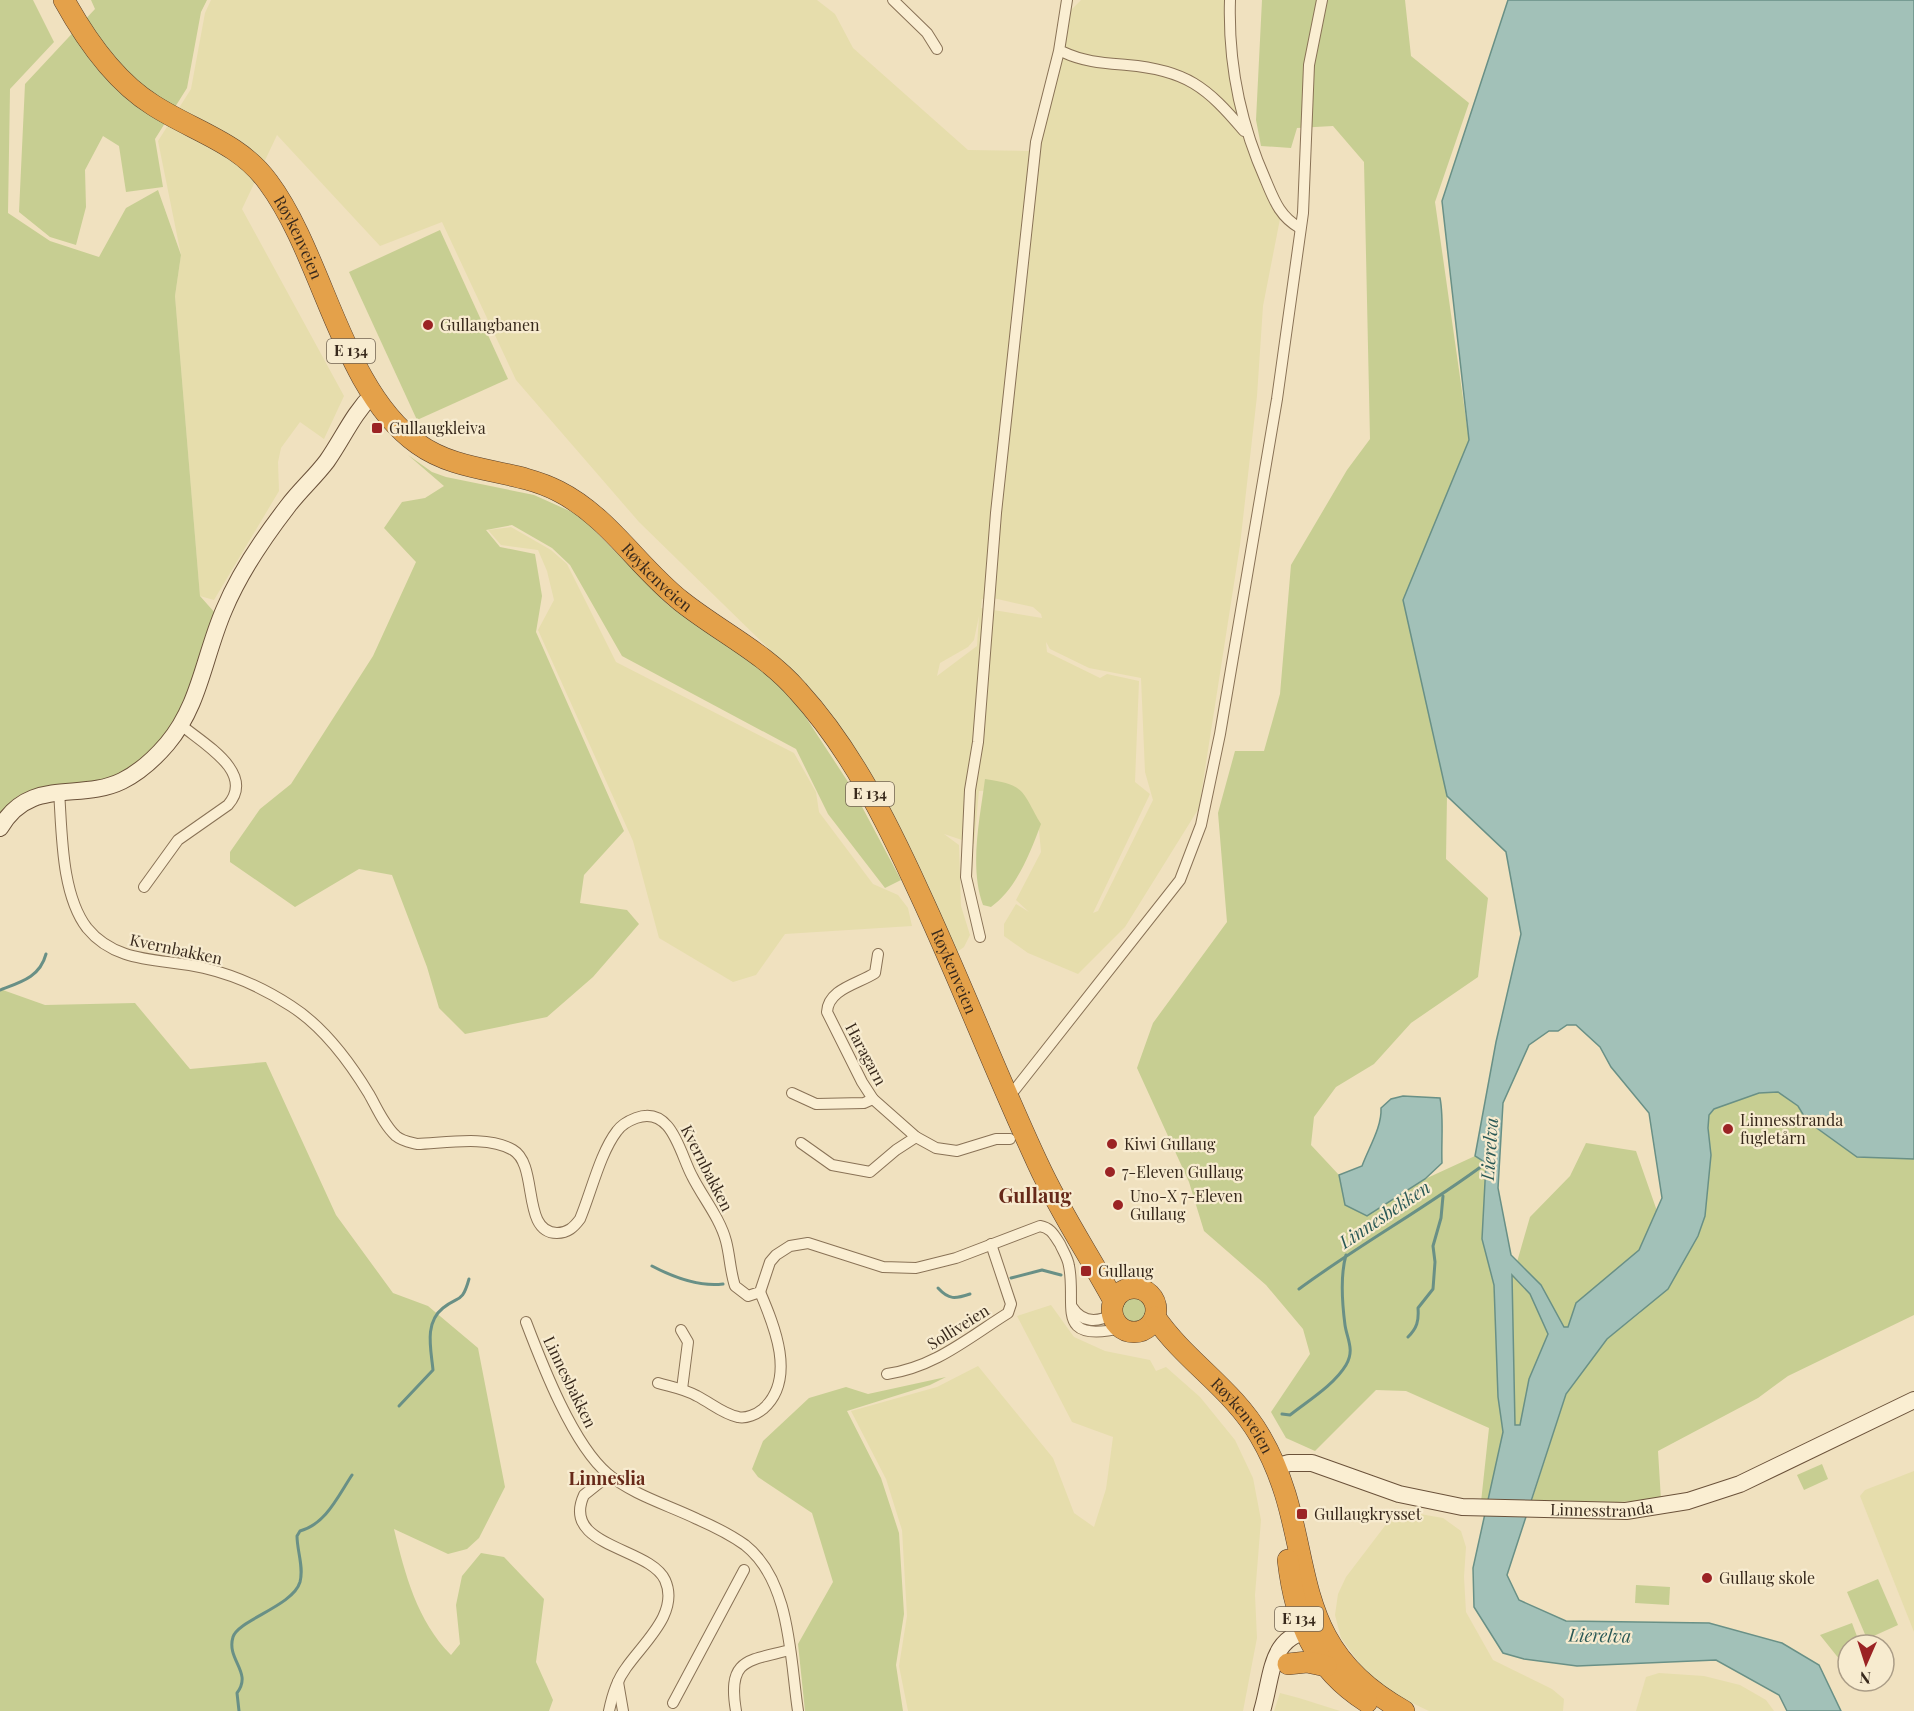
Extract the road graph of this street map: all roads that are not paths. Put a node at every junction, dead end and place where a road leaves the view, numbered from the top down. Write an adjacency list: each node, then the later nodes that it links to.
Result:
1 (64, 0): 7 (highway, Røykenveien / E 134)
2 (77, 0): 7 (highway, Røykenveien / E 134)
3 (893, 0): 8 (street)
4 (1067, 0): 17 (street)
5 (1230, 0): 10 (street)
6 (1322, 0): 11 (street)
7 (85, 30): 12 (highway, Røykenveien / E 134)
8 (937, 49)
9 (1063, 52): 10 (street)
10 (1247, 133): 11 (street)
11 (1300, 228): 20 (street)
12 (373, 394): 13 (street); 20 (highway, Røykenveien / E 134)
13 (181, 725): 14 (street); 16 (street)
14 (59, 791): 15 (street); 26 (street, Kvernbakken)
15 (0, 828)
16 (144, 887)
17 (980, 937)
18 (878, 954): 21 (street, Haragarn)
19 (792, 1093): 21 (street)
20 (1009, 1097): 28 (highway, Røykenveien / E 134)
21 (873, 1099): 22 (street, Haragarn)
22 (916, 1137): 23 (street, Haragarn); 24 (street)
23 (1010, 1139)
24 (801, 1143)
25 (990, 1244): 26 (street); 27 (street); 31 (street, Solliveien)
26 (760, 1292): 33 (street)
27 (1070, 1305): 28 (street); 28 (street)
28 (1129, 1313): 35 (highway, Røykenveien / E 134)
29 (526, 1322): 36 (street, Linnesbakken)
30 (681, 1330): 33 (street)
31 (887, 1374)
32 (658, 1383): 33 (street)
33 (682, 1389)
34 (1914, 1400): 35 (street, Linnesstranda)
35 (1275, 1467): 38 (highway, Røykenveien / E 134)
36 (609, 1475): 39 (street, Linnesbakken); 42 (street)
37 (744, 1570): 44 (street)
38 (1311, 1634): 40 (street); 41 (highway, Røykenveien / E 134); 43 (street); 51 (highway, Røykenveien / E 134)
39 (790, 1650): 47 (street); 48 (street, Linnesbakken)
40 (1288, 1664): 41 (highway); 43 (street)
41 (1326, 1666): 50 (highway, Røykenveien / E 134)
42 (618, 1682): 45 (street); 46 (street)
43 (1269, 1691): 49 (street)
44 (673, 1703)
45 (609, 1711)
46 (623, 1711)
47 (736, 1711)
48 (798, 1711)
49 (1263, 1711)
50 (1383, 1711)
51 (1404, 1711)

